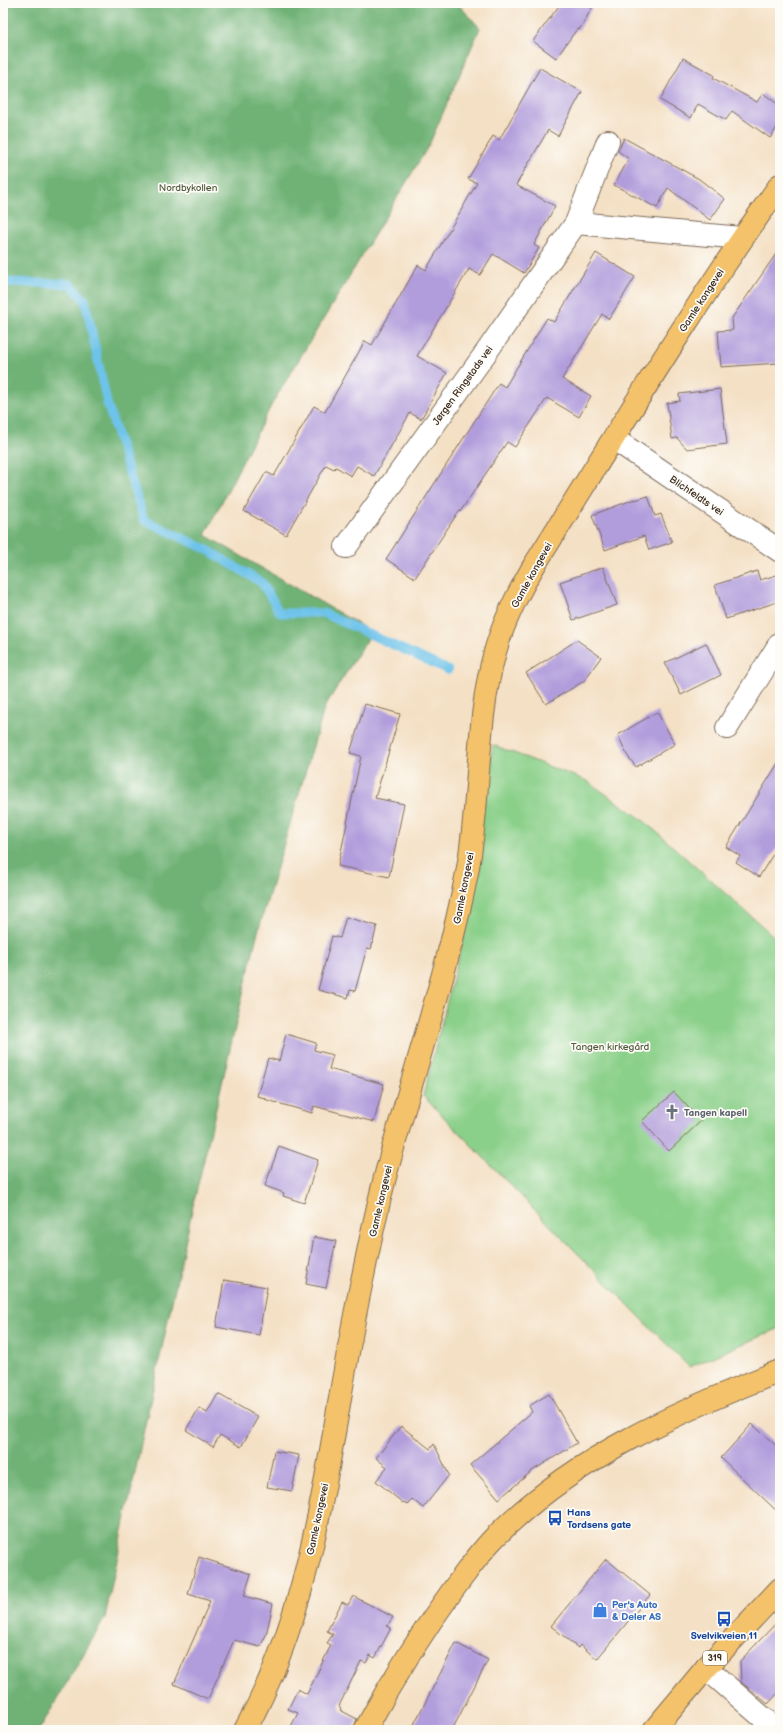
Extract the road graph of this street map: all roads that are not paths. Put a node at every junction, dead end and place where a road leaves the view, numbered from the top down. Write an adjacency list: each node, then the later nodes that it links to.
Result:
1 (608, 141): 3 (street, Jørgen Ringstads vei)
2 (780, 185): 4 (main road, Gamle kongevei)
3 (576, 222): 4 (street); 6 (street, Jørgen Ringstads vei)
4 (742, 238): 5 (main road, Gamle kongevei)
5 (614, 439): 7 (street, Blichfeldts vei); 13 (main road, Gamle kongevei)
6 (346, 547)
7 (780, 551)
8 (780, 643): 9 (street)
9 (727, 728)
10 (780, 1371): 14 (main road)
11 (780, 1589): 12 (main road, 319)
12 (706, 1668): 15 (main road, 319); 16 (street)
13 (245, 1730)
14 (365, 1730)
15 (654, 1730)
16 (777, 1730)

